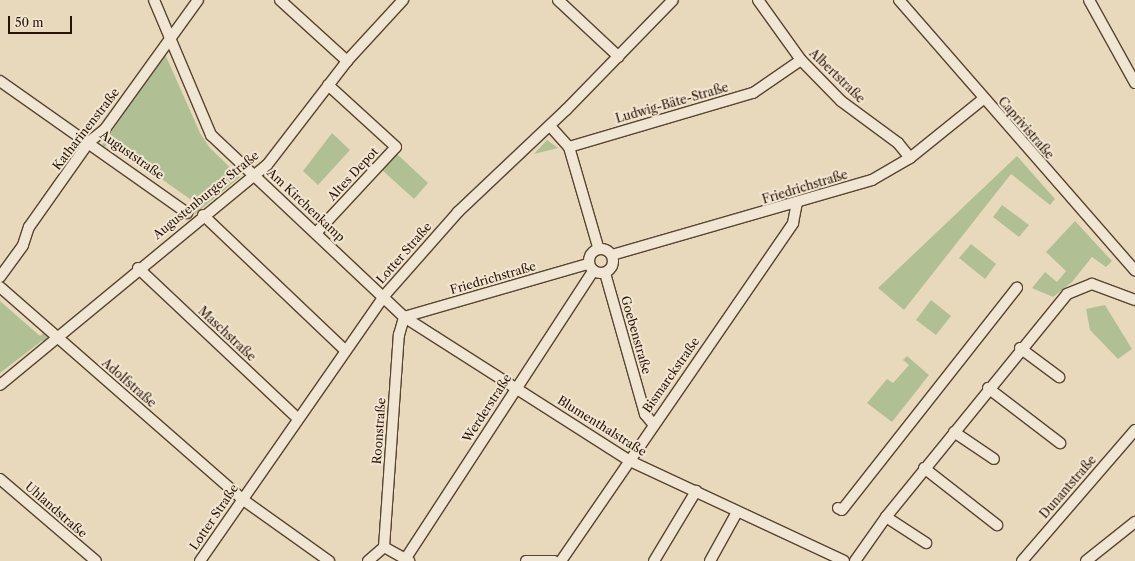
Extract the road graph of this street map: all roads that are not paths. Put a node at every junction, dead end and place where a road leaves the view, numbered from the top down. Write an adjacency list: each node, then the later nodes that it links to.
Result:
1 (154, 0): 10 (street, Am Kirchenkamp)
2 (198, 0): 10 (street, Katharinenstraße)
3 (280, 0): 13 (street)
4 (403, 0): 13 (street, Augustenburger Straße)
5 (558, 0): 11 (street)
6 (673, 0): 11 (street, Lotter Straße)
7 (758, 0): 12 (street, Albertstraße)
8 (899, 0): 17 (street, Caprivistraße)
9 (1089, 0): 15 (street)
10 (168, 38): 19 (street, Katharinenstraße); 22 (street, Am Kirchenkamp)
11 (619, 57): 18 (street, Lotter Straße)
12 (801, 60): 20 (street, Ludwig-Bäte-Straße); 21 (street, Albertstraße)
13 (347, 62): 16 (street, Augustenburger Straße)
14 (0, 81): 19 (street, Auguststraße)
15 (1135, 83)
16 (328, 85): 22 (street, Augustenburger Straße); 26 (street, Altes Depot)
17 (983, 99): 21 (street, Friedrichstraße); 31 (street, Caprivistraße)
18 (550, 126): 20 (street); 36 (street, Lotter Straße)
19 (89, 142): 24 (street, Auguststraße); 33 (street, Katharinenstraße)
20 (569, 147): 27 (street)
21 (910, 158): 23 (street, Friedrichstraße)
22 (254, 175): 25 (street, Augustenburger Straße); 26 (street, Am Kirchenkamp)
23 (797, 203): 28 (street, Friedrichstraße); 47 (street, Bismarckstraße)
24 (187, 213)
25 (203, 215): 29 (street, Augustenburger Straße); 41 (street)
26 (316, 233): 36 (street, Am Kirchenkamp)
27 (598, 247): 28 (street); 30 (street, Werderstraße)
28 (612, 255): 32 (street)
29 (138, 268): 39 (street, Augustenburger Straße); 46 (street, Maschstraße)
30 (590, 269): 32 (street, Friedrichstraße); 38 (street, Friedrichstraße); 44 (street, Werderstraße)
31 (1135, 271)
32 (605, 273): 47 (street, Goebenstraße)
33 (0, 276)
34 (0, 286): 39 (street, Adolfstraße)
35 (1017, 288): 57 (street)
36 (384, 296): 38 (street, Blumenthalstraße); 41 (street, Lotter Straße)
37 (1135, 300): 40 (street)
38 (404, 317): 44 (street, Blumenthalstraße); 63 (street, Roonstraße)
39 (58, 338): 43 (street, Augustenburger Straße); 56 (street, Adolfstraße)
40 (1020, 348): 42 (street); 45 (street)
41 (345, 350): 46 (street, Lotter Straße)
42 (1059, 377)
43 (0, 385)
44 (516, 388): 52 (street, Blumenthalstraße); 64 (street, Werderstraße)
45 (988, 388): 48 (street); 50 (street)
46 (297, 418): 56 (street, Lotter Straße)
47 (653, 424): 52 (street, Bismarckstraße)
48 (954, 432): 51 (street); 53 (street)
49 (1133, 436): 76 (street, Dunantstraße)
50 (1060, 443)
51 (994, 459)
52 (630, 461): 55 (street, Blumenthalstraße); 71 (street, Bismarckstraße)
53 (924, 468): 59 (street); 61 (street)
54 (0, 479): 65 (street, Uhlandstraße)
55 (696, 491): 58 (street, Blumenthalstraße); 72 (street)
56 (242, 499): 66 (street, Lotter Straße); 67 (street, Adolfstraße)
57 (838, 508)
58 (738, 512): 73 (street); 74 (street, Blumenthalstraße)
59 (886, 517): 62 (street); 75 (street)
60 (1135, 522): 77 (street)
61 (997, 525)
62 (926, 543)
63 (384, 547): 64 (street); 68 (street)
64 (408, 559)
65 (96, 561)
66 (200, 561)
67 (329, 561)
68 (368, 561)
69 (526, 561): 70 (street)
70 (554, 561)
71 (561, 561)
72 (654, 561)
73 (710, 561)
74 (844, 561)
75 (856, 561)
76 (1022, 561)
77 (1086, 561)

